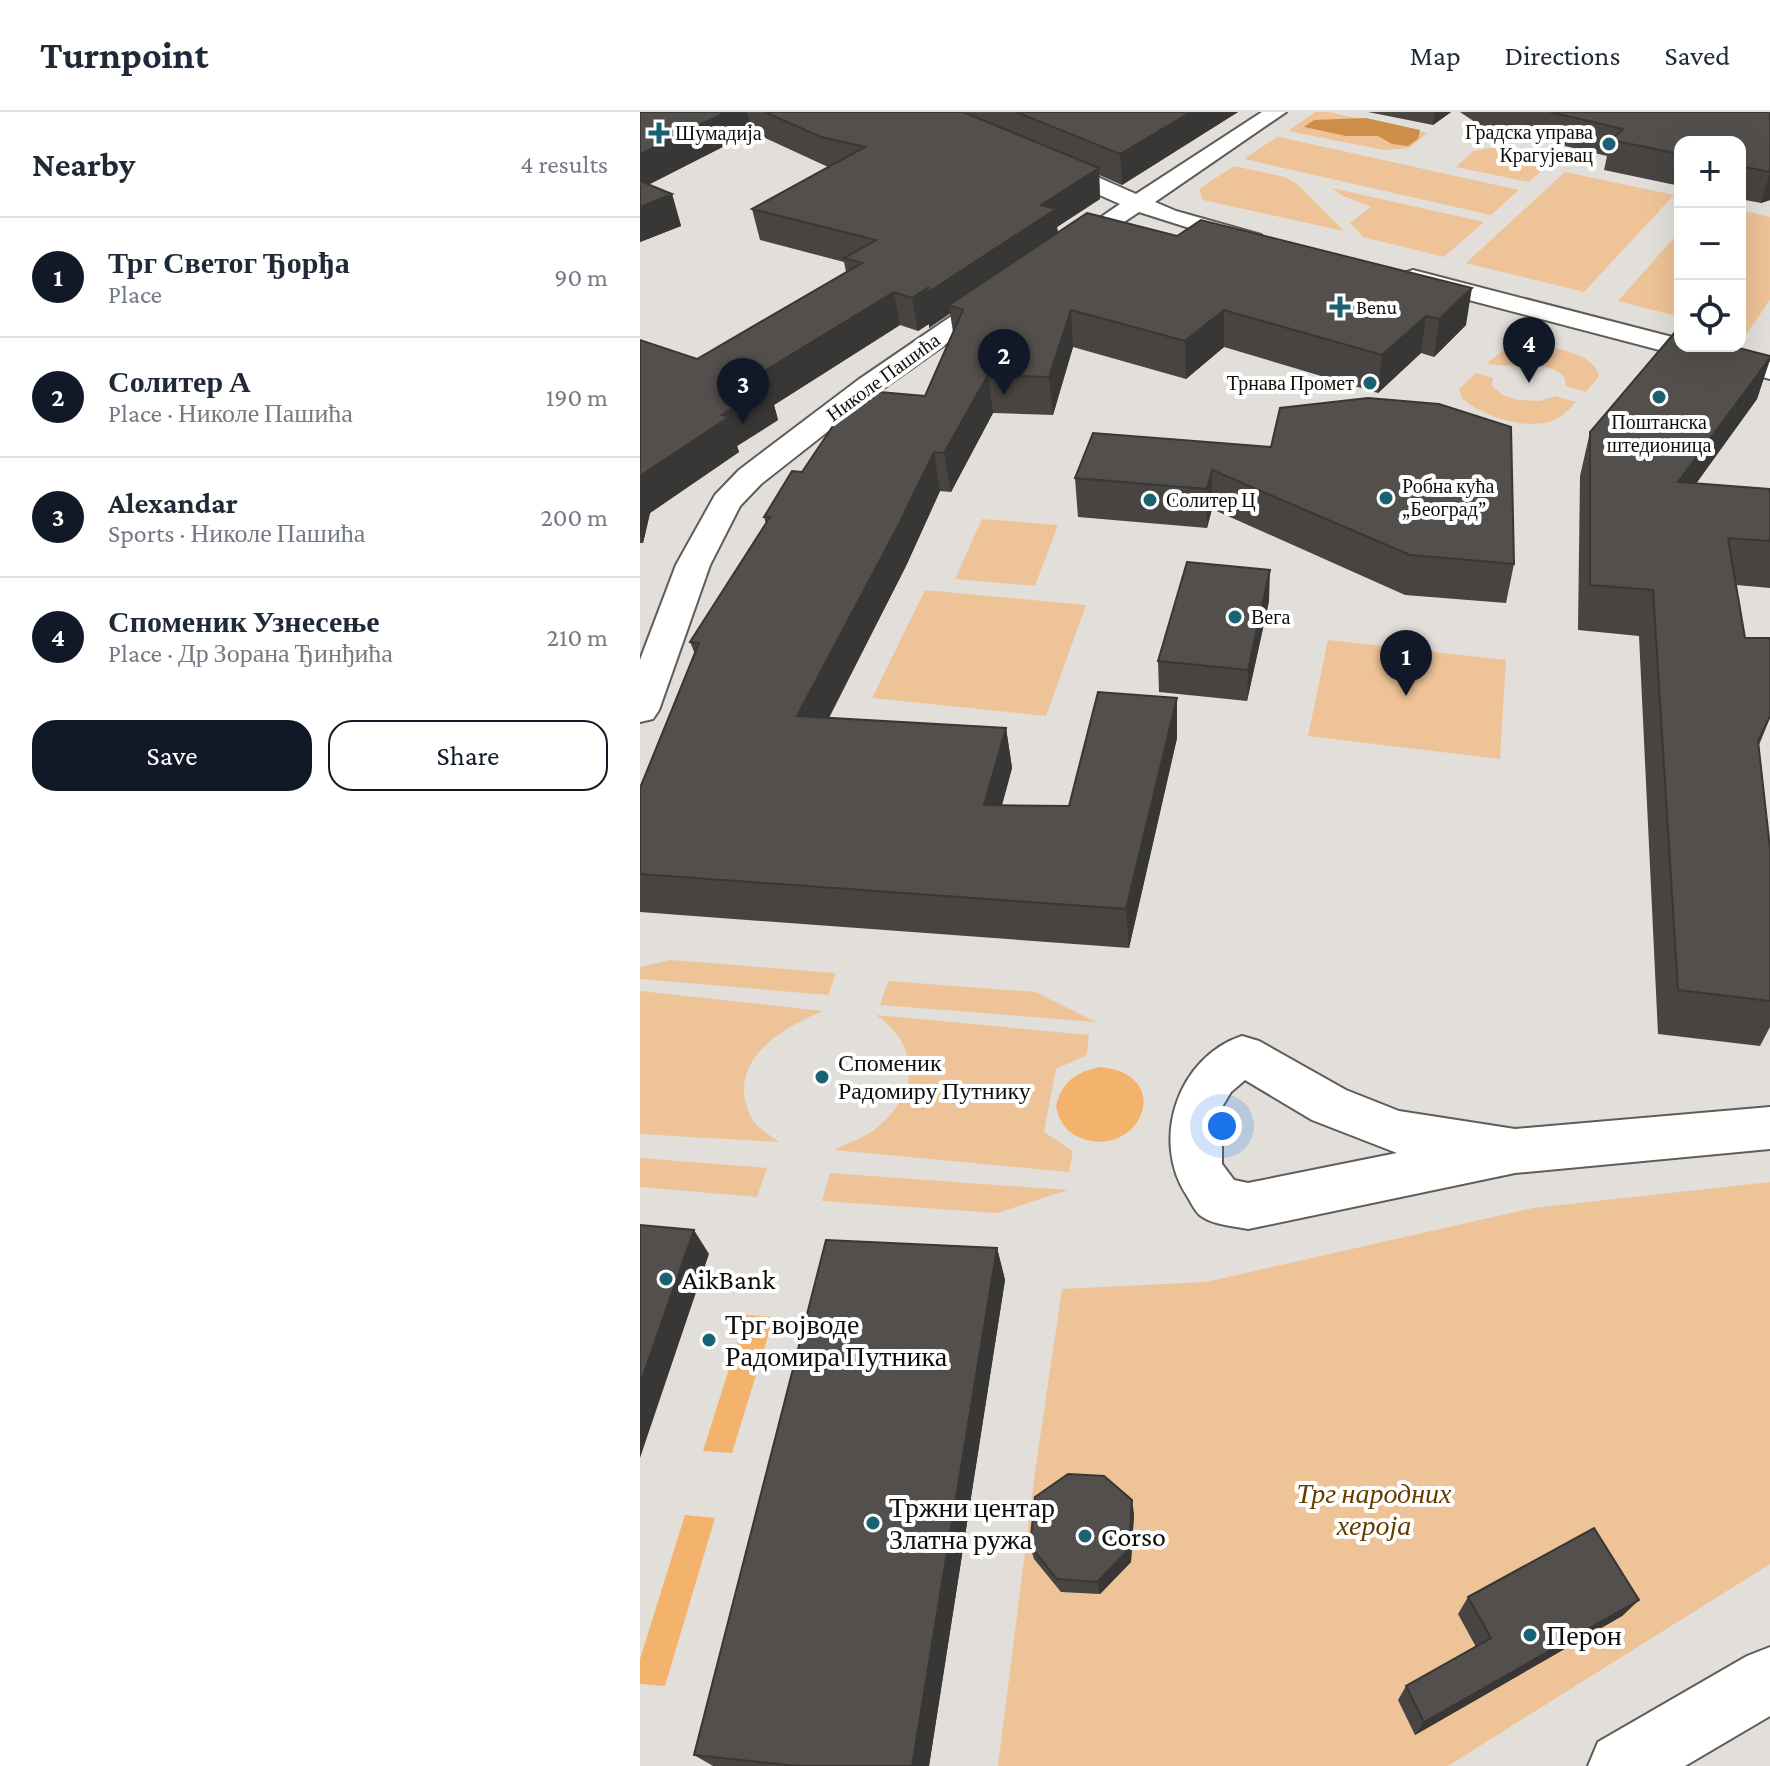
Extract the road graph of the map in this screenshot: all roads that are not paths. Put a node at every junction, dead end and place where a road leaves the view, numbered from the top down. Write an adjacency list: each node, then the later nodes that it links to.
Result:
1 (1276, 112): 3 (street, Николе Пашића)
2 (1029, 156): 3 (street)
3 (1137, 203): 4 (street); 7 (street, Николе Пашића)
4 (1270, 244)
5 (1388, 272): 6 (street)
6 (1770, 371)
7 (640, 710)
8 (1770, 1128): 9 (street)
9 (1515, 1151): 9 (street)
10 (1770, 1679): 11 (street)
11 (1622, 1766)

